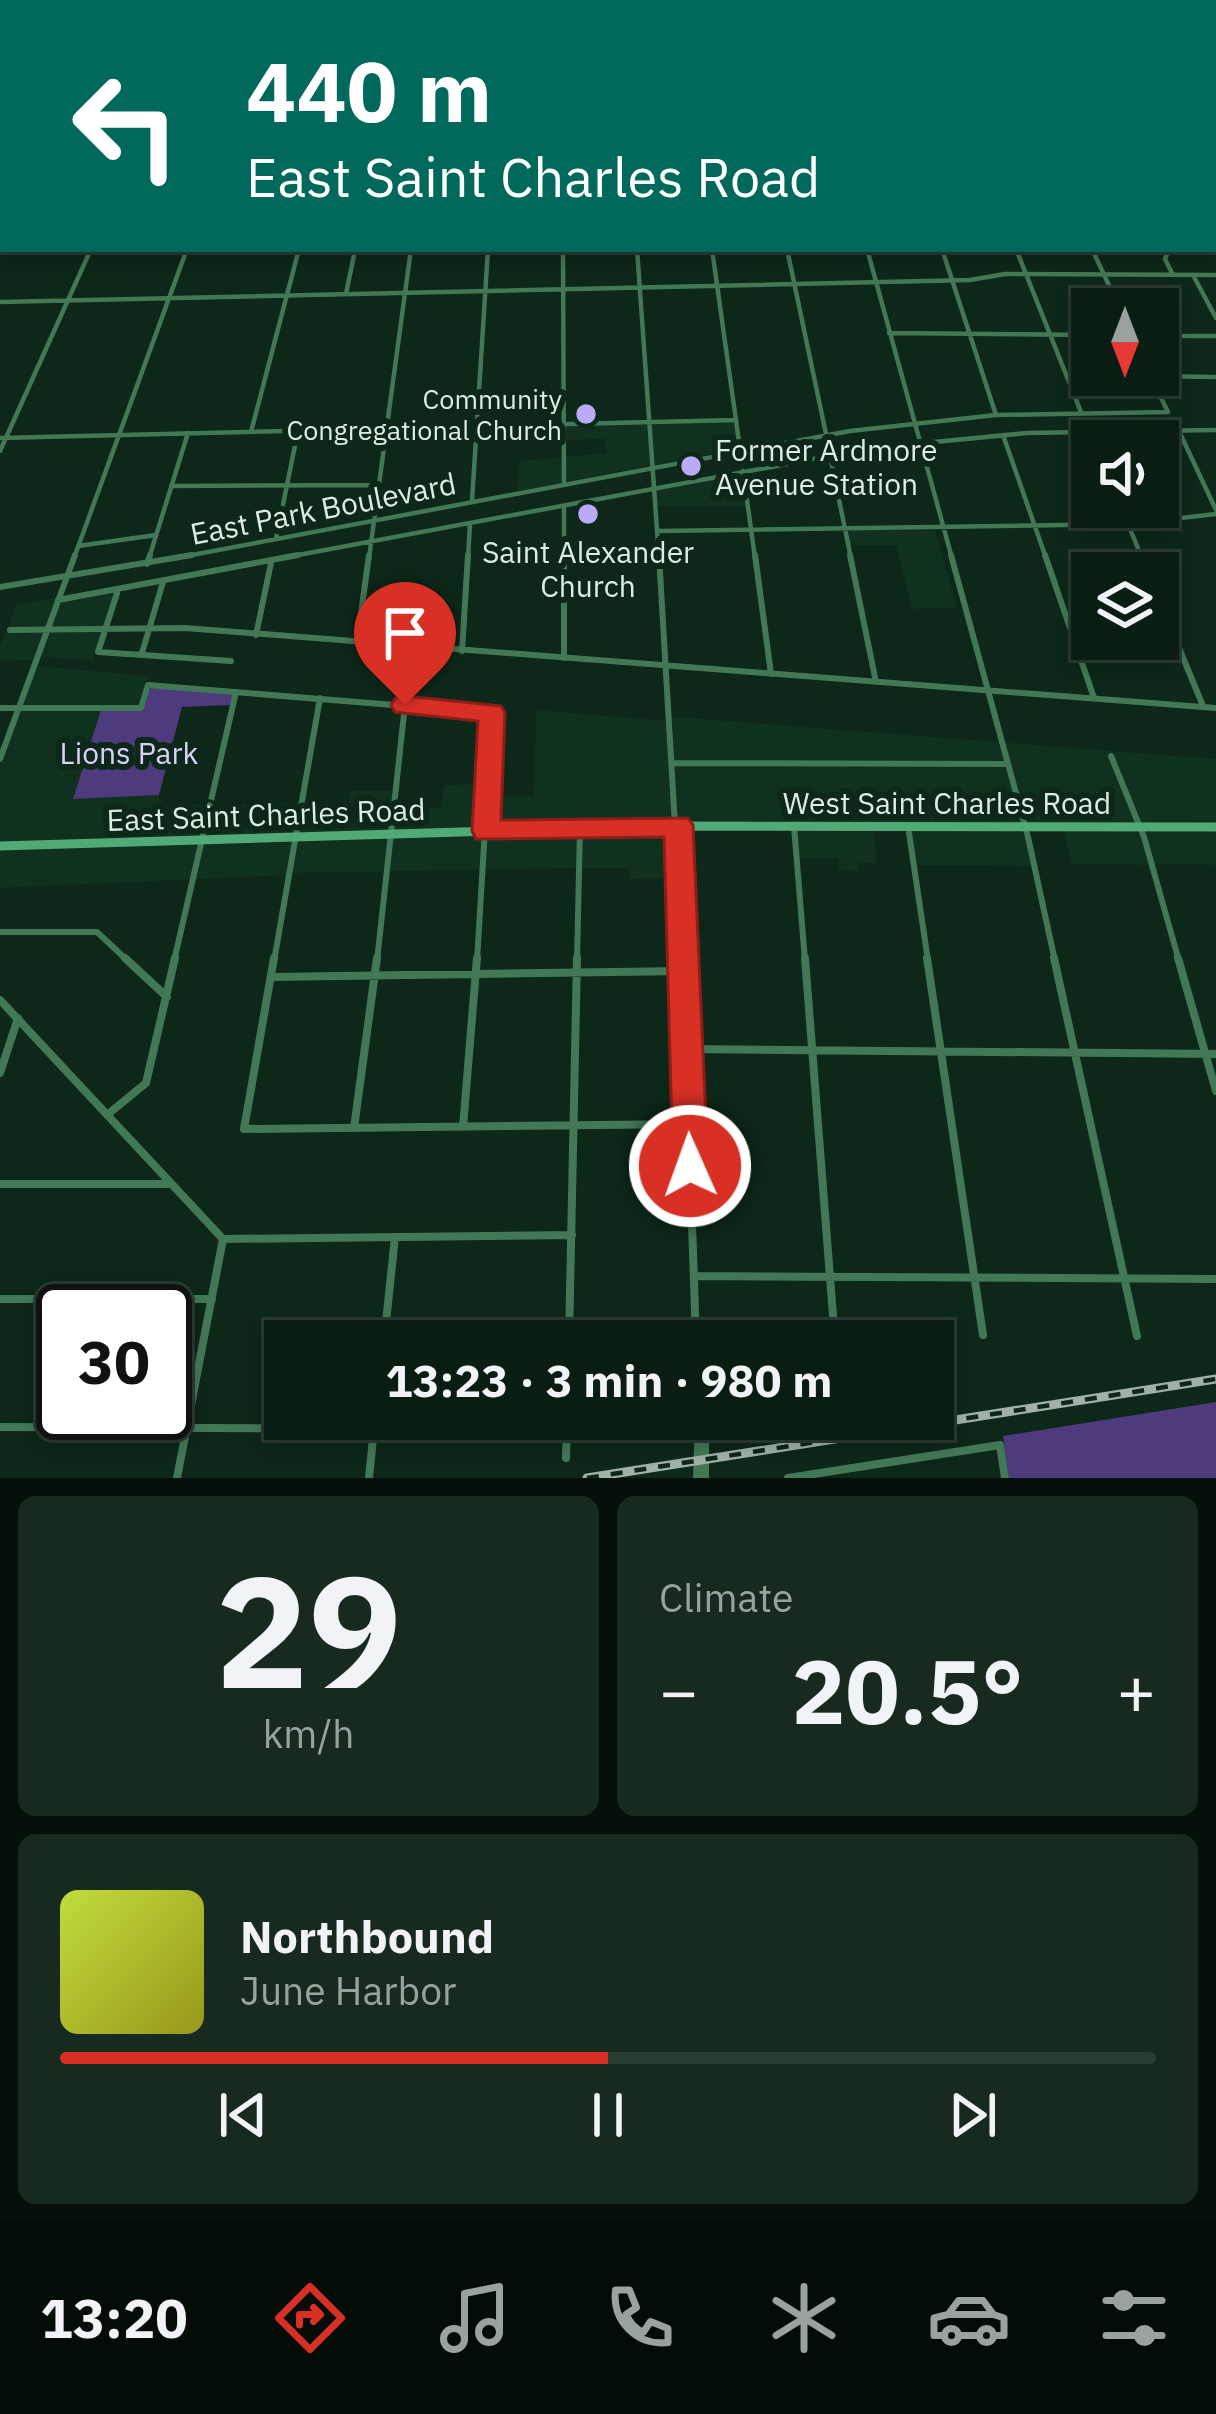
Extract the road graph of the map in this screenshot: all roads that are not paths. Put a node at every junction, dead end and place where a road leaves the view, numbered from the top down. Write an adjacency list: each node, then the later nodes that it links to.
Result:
1 (90, 252): 33 (street)
2 (186, 252): 32 (street)
3 (298, 252): 31 (street)
4 (355, 252): 30 (street)
5 (411, 252): 29 (street)
6 (488, 252): 28 (street)
7 (562, 252): 27 (street)
8 (637, 252): 25 (street)
9 (712, 252): 24 (street)
10 (789, 252): 23 (street)
11 (868, 252): 22 (street)
12 (943, 252): 21 (street)
13 (1017, 252): 16 (street)
14 (1093, 252): 17 (street)
15 (1168, 252): 18 (street)
16 (1027, 274): 17 (street); 21 (street); 38 (street)
17 (1104, 275): 18 (street); 26 (street)
18 (1173, 275): 19 (street)
19 (1192, 275): 20 (street); 35 (street)
20 (1216, 275)
21 (952, 280): 22 (street); 37 (street)
22 (876, 282): 23 (street); 36 (street)
23 (795, 284): 24 (street); 59 (street)
24 (717, 286): 25 (street); 47 (street)
25 (640, 287): 27 (street); 48 (street)
26 (1110, 288)
27 (562, 289): 28 (street); 50 (street)
28 (485, 291): 29 (street); 51 (street)
29 (404, 292): 30 (street); 52 (street)
30 (346, 294): 31 (street)
31 (287, 295): 32 (street); 57 (street)
32 (170, 298): 33 (street); 61 (street)
33 (68, 300): 34 (street); 62 (street)
34 (0, 302)
35 (1216, 318)
36 (889, 333): 37 (street); 49 (street)
37 (970, 334): 38 (street); 46 (street)
38 (1051, 334): 39 (street); 45 (street)
39 (1071, 334)
40 (1179, 336): 41 (street)
41 (1216, 336)
42 (1179, 376): 43 (street)
43 (1216, 377)
44 (1161, 396): 45 (street, East Park Boulevard)
45 (1081, 412): 46 (street, East Park Boulevard)
46 (997, 415): 49 (street, East Park Boulevard)
47 (736, 421): 48 (street); 64 (street)
48 (650, 422): 50 (street); 67 (street)
49 (913, 422): 59 (street, East Park Boulevard); 63 (street)
50 (563, 424): 51 (street); 69 (street)
51 (477, 426): 52 (street); 74 (street)
52 (385, 428): 53 (street); 71 (street)
53 (298, 430): 57 (street); 70 (street)
54 (1216, 430): 56 (street)
55 (1071, 431): 60 (street)
56 (1179, 431): 76 (street)
57 (251, 432): 58 (street)
58 (188, 433): 61 (street); 72 (street)
59 (826, 434): 64 (street, East Park Boulevard)
60 (1003, 434): 63 (street); 81 (street)
61 (119, 435): 62 (street); 89 (street)
62 (3, 438): 65 (street)
63 (918, 442): 66 (street); 82 (street)
64 (740, 449): 67 (street, East Park Boulevard)
65 (0, 451)
66 (830, 454): 68 (street); 83 (street)
67 (653, 466): 69 (street, East Park Boulevard); 73 (street)
68 (743, 471): 73 (street); 84 (street)
69 (564, 484): 74 (street, East Park Boulevard)
70 (287, 485): 71 (street); 72 (street); 87 (street)
71 (378, 485): 78 (street)
72 (172, 486): 86 (street)
73 (655, 488): 75 (street); 85 (street)
74 (472, 501): 78 (street, East Park Boulevard)
75 (564, 506): 79 (street); 106 (street)
76 (1216, 512): 77 (street)
77 (1179, 517)
78 (373, 520): 87 (street, East Park Boulevard); 88 (street)
79 (470, 524): 88 (street); 104 (street)
80 (1071, 525): 81 (street)
81 (1034, 526): 82 (street); 114 (street)
82 (941, 527): 83 (street); 111 (street)
83 (845, 528): 84 (street); 110 (street)
84 (751, 530): 85 (street); 109 (street)
85 (658, 531): 108 (street)
86 (156, 536): 89 (street); 91 (street)
87 (276, 539): 91 (street, East Park Boulevard)
88 (370, 543): 90 (street); 102 (street)
89 (78, 546): 92 (street)
90 (271, 563): 93 (street); 101 (street)
91 (147, 564): 92 (street, East Park Boulevard)
92 (67, 578): 94 (street, East Park Boulevard); 96 (street)
93 (164, 581): 95 (street); 98 (street)
94 (0, 586)
95 (118, 590): 96 (street); 97 (street)
96 (58, 600): 99 (street)
97 (106, 628): 98 (street); 99 (street); 105 (street)
98 (150, 628): 101 (street); 105 (street)
99 (48, 629): 100 (street); 118 (street)
100 (10, 630)
101 (256, 634): 102 (street)
102 (357, 643): 104 (street)
103 (1179, 648): 116 (street)
104 (462, 651): 106 (street)
105 (142, 653): 107 (street)
106 (564, 658): 108 (street)
107 (231, 661)
108 (667, 666): 109 (street); 122 (street)
109 (771, 674): 110 (street)
110 (877, 682): 111 (street)
111 (986, 690): 114 (street); 123 (street)
112 (236, 692): 113 (street); 118 (street); 134 (street)
113 (320, 698): 115 (street); 133 (street)
114 (1094, 698): 116 (street)
115 (405, 705): 131 (street); 132 (street)
116 (1203, 706): 117 (street)
117 (1216, 707)
118 (19, 708): 119 (street); 121 (street)
119 (0, 709)
120 (1111, 756): 128 (street)
121 (0, 759)
122 (674, 763): 123 (street); 124 (street)
123 (1007, 764): 127 (street)
124 (678, 825): 125 (main road, West Saint Charles Road); 130 (main road, East Saint Charles Road); 137 (street)
125 (794, 826): 126 (main road, West Saint Charles Road); 146 (street)
126 (908, 826): 127 (main road, West Saint Charles Road); 147 (street)
127 (1024, 826): 128 (main road, West Saint Charles Road); 148 (street)
128 (1138, 827): 129 (main road, West Saint Charles Road); 149 (street)
129 (1216, 827)
130 (580, 828): 131 (main road, East Saint Charles Road); 138 (street)
131 (486, 831): 132 (main road, East Saint Charles Road); 139 (street)
132 (394, 834): 133 (main road, East Saint Charles Road); 140 (street)
133 (298, 837): 134 (main road, East Saint Charles Road); 141 (street)
134 (204, 840): 135 (main road, East Saint Charles Road); 142 (street)
135 (0, 846)
136 (0, 932): 142 (street)
137 (684, 971): 138 (street); 145 (street)
138 (577, 973): 139 (street); 154 (street)
139 (476, 974): 140 (street); 155 (street)
140 (375, 976): 141 (street); 156 (street)
141 (271, 977): 156 (street)
142 (167, 998): 152 (street)
143 (0, 1000): 144 (street)
144 (18, 1018): 150 (street); 152 (street)
145 (686, 1049): 146 (street); 153 (street)
146 (812, 1050): 147 (street); 163 (street)
147 (941, 1052): 148 (street); 164 (street)
148 (1075, 1053): 149 (street); 165 (street)
149 (1211, 1054): 151 (street)
150 (0, 1072)
151 (1216, 1091)
152 (107, 1115): 158 (street)
153 (689, 1124): 154 (street); 162 (street)
154 (574, 1126): 155 (street); 159 (street)
155 (464, 1127): 156 (street)
156 (354, 1129)
157 (0, 1184): 158 (street)
158 (170, 1184): 161 (street)
159 (572, 1235): 160 (street); 170 (street)
160 (395, 1237): 161 (street); 169 (street)
161 (223, 1239): 168 (street)
162 (694, 1276): 163 (street); 171 (street)
163 (830, 1277): 164 (street); 172 (street)
164 (975, 1278): 165 (street); 173 (street)
165 (1125, 1279): 166 (street); 174 (street)
166 (1216, 1279)
167 (0, 1299): 168 (street)
168 (212, 1299): 175 (street)
169 (386, 1320)
170 (570, 1320)
171 (695, 1320)
172 (833, 1320)
173 (983, 1335)
174 (1137, 1336)
175 (192, 1402)
176 (264, 1426): 179 (street)
177 (0, 1427): 178 (street)
178 (36, 1427)
179 (192, 1428)
180 (185, 1440): 186 (street)
181 (373, 1440): 187 (street)
182 (566, 1440): 184 (street)
183 (700, 1440): 188 (street)
184 (566, 1458)
185 (845, 1474): 189 (street); 190 (street)
186 (177, 1478)
187 (369, 1478)
188 (701, 1478)
189 (788, 1478)
190 (1005, 1478)

